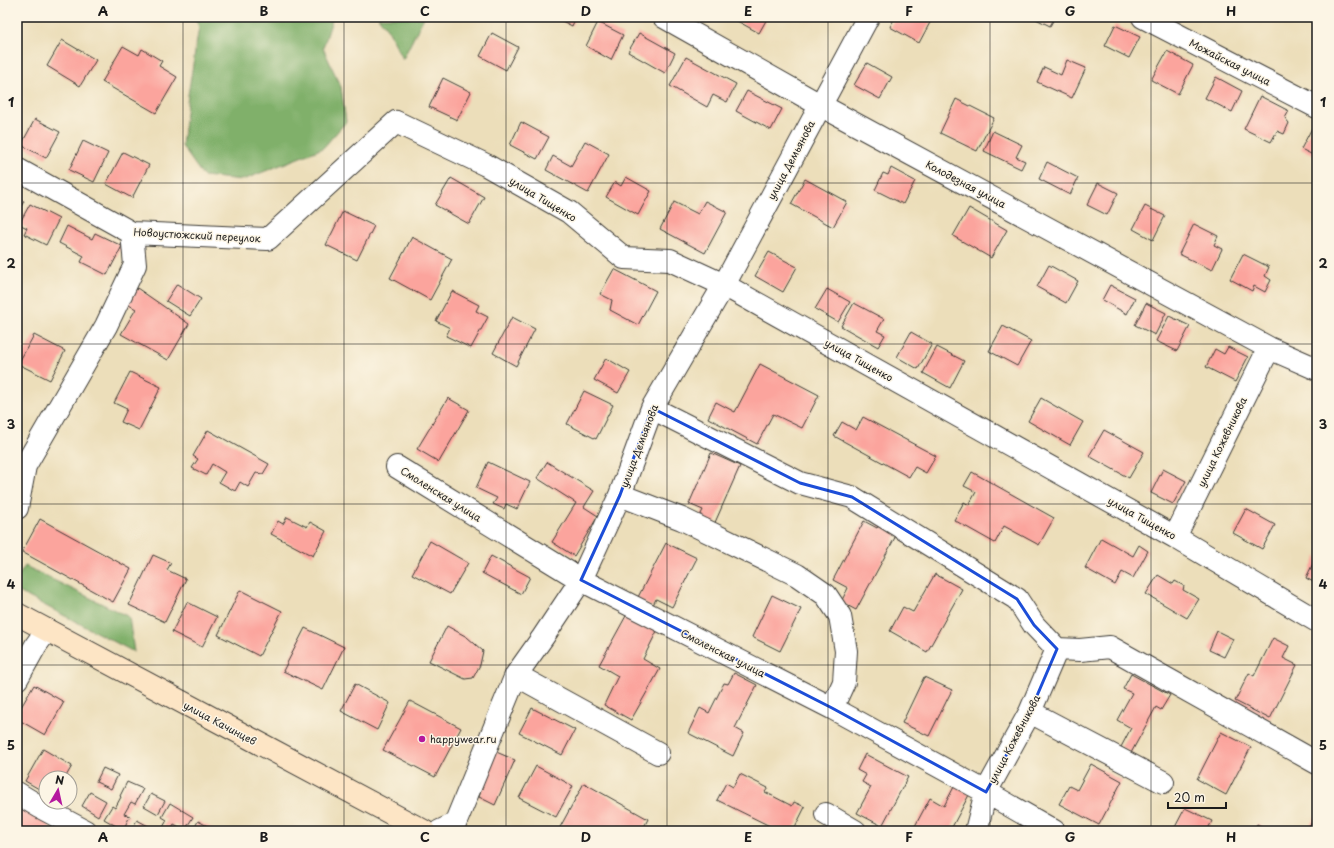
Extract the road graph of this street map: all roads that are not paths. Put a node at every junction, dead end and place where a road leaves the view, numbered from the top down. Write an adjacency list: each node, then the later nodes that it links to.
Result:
1 (664, 17): 4 (street, Колодезная улица)
2 (868, 17): 4 (street, улица Демьянова)
3 (1143, 17): 5 (street, Можайская улица)
4 (820, 105): 9 (street, улица Демьянова); 10 (street, Колодезная улица)
5 (1317, 107)
6 (396, 122): 8 (street, Новоустюжский переулок); 9 (street, улица Тищенко)
7 (17, 169): 8 (street, Новоустюжский переулок)
8 (132, 233): 15 (street)
9 (724, 285): 12 (street, улица Демьянова); 16 (street, улица Тищенко)
10 (1269, 348): 11 (street, Колодезная улица); 16 (street, улица Кожевникова)
11 (1317, 368)
12 (652, 408): 14 (street, улица Демьянова); 21 (street)
13 (397, 467): 17 (street, Смоленская улица)
14 (620, 495): 17 (street, улица Демьянова); 24 (street)
15 (17, 508)
16 (1175, 537): 19 (street, улица Тищенко)
17 (580, 580): 22 (street, улица Демьянова); 24 (street, Смоленская улица)
18 (17, 614): 20 (main road, улица Качинцев)
19 (1317, 621)
20 (47, 630): 23 (street); 33 (main road, улица Качинцев)
21 (1057, 649): 25 (street, улица Кожевникова); 27 (street)
22 (516, 675): 26 (street); 34 (street, улица Демьянова)
23 (17, 679)
24 (832, 708): 29 (street, Смоленская улица)
25 (1030, 712): 28 (street); 29 (street, улица Кожевникова)
26 (658, 753)
27 (1317, 763)
28 (1162, 782)
29 (986, 792): 36 (street, улица Кожевникова); 37 (street, Смоленская улица)
30 (17, 793): 32 (street)
31 (826, 814): 35 (street)
32 (85, 831)
33 (424, 831)
34 (440, 831)
35 (855, 831)
36 (976, 831)
37 (1054, 831)

